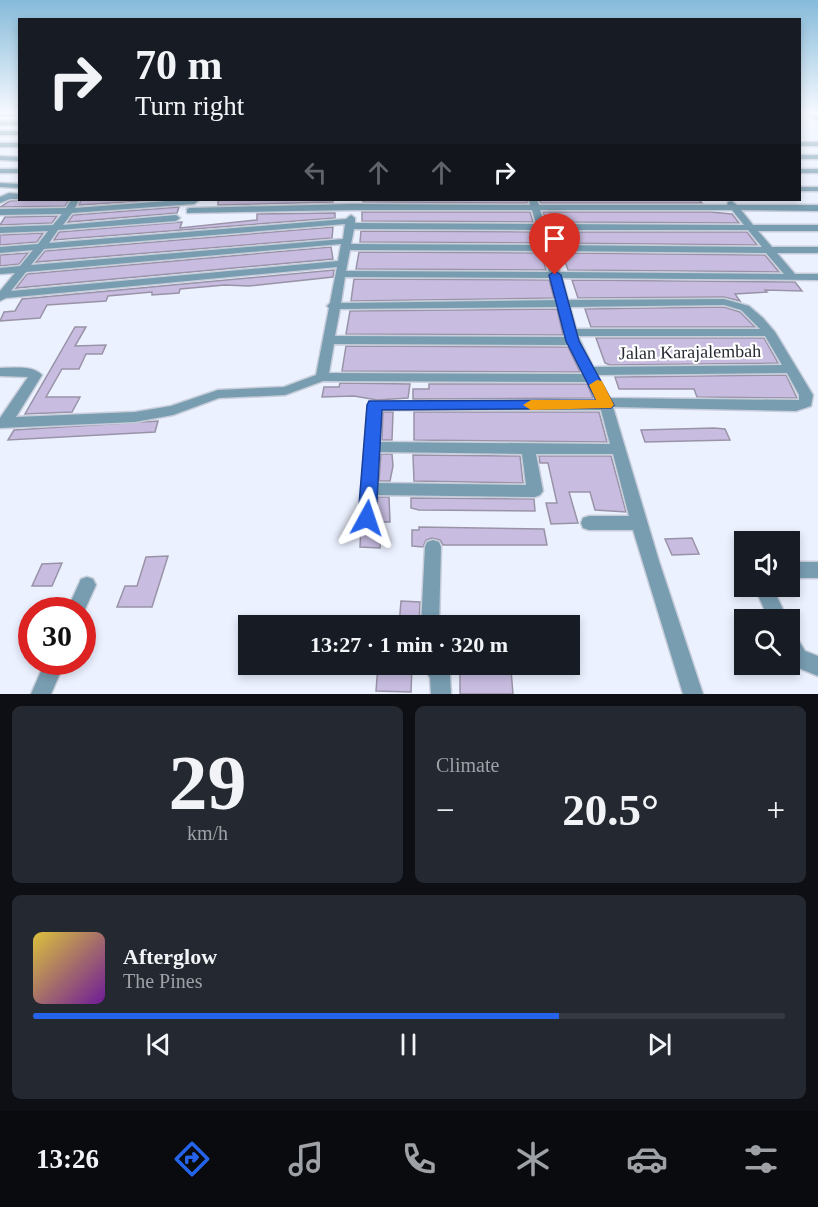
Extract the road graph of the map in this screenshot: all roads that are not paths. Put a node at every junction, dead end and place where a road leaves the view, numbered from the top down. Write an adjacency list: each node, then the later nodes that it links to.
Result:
1 (801, 157): 2 (street)
2 (818, 157)
3 (0, 158): 4 (street)
4 (18, 159)
5 (0, 171): 6 (street)
6 (18, 171)
7 (801, 171): 8 (street)
8 (818, 171)
9 (18, 185): 10 (street)
10 (0, 186)
11 (18, 186): 15 (street)
12 (801, 189): 13 (street)
13 (818, 189)
14 (18, 197): 15 (street)
15 (3, 200)
16 (74, 201): 23 (street)
17 (184, 201): 23 (street)
18 (195, 201): 19 (street)
19 (353, 203): 20 (street); 26 (street)
20 (534, 203): 21 (street); 27 (street)
21 (731, 203): 22 (street); 29 (street)
22 (818, 208)
23 (69, 211): 24 (street); 28 (street)
24 (0, 212)
25 (176, 218): 28 (street)
26 (350, 223): 27 (street); 32 (street); 33 (street)
27 (541, 227): 29 (street); 35 (street)
28 (55, 228): 31 (street); 34 (street)
29 (751, 228): 30 (street); 36 (street)
30 (818, 228)
31 (0, 230)
32 (179, 235): 34 (street); 39 (street)
33 (347, 244): 35 (street); 39 (street); 40 (street)
34 (40, 248): 37 (street); 41 (street)
35 (549, 249): 36 (street); 43 (street)
36 (770, 249): 38 (street); 44 (street)
37 (0, 250)
38 (818, 250)
39 (176, 256): 41 (street)
40 (342, 269): 43 (street); 46 (street); 48 (street)
41 (23, 270): 42 (street); 46 (street)
42 (0, 271)
43 (555, 275): 44 (street); 47 (street)
44 (791, 276): 45 (street)
45 (818, 277)
46 (1, 296)
47 (564, 304): 48 (street); 49 (street); 50 (street)
48 (333, 306): 51 (street)
49 (769, 332): 50 (street); 52 (street)
50 (571, 337): 51 (street); 54 (street)
51 (328, 340): 55 (street)
52 (791, 369): 54 (street, Jalan Karajalembah); 56 (street)
53 (0, 372): 57 (street)
54 (590, 375): 55 (street, Jalan Karajalembah); 56 (street)
55 (322, 376): 57 (street)
56 (605, 404): 58 (street); 60 (street)
57 (2, 423)
58 (372, 447): 59 (street); 61 (street)
59 (528, 448): 60 (street); 61 (street)
60 (618, 449): 64 (street)
61 (370, 489): 62 (street)
62 (367, 518)
63 (590, 523): 64 (street)
64 (639, 523): 77 (street)
65 (433, 547): 70 (street)
66 (800, 570): 67 (street)
67 (818, 570)
68 (87, 585): 69 (street)
69 (82, 597)
70 (430, 615)
71 (800, 659): 72 (street)
72 (818, 666)
73 (49, 675): 75 (street)
74 (440, 675): 76 (street)
75 (41, 694)
76 (441, 694)
77 (693, 694)

